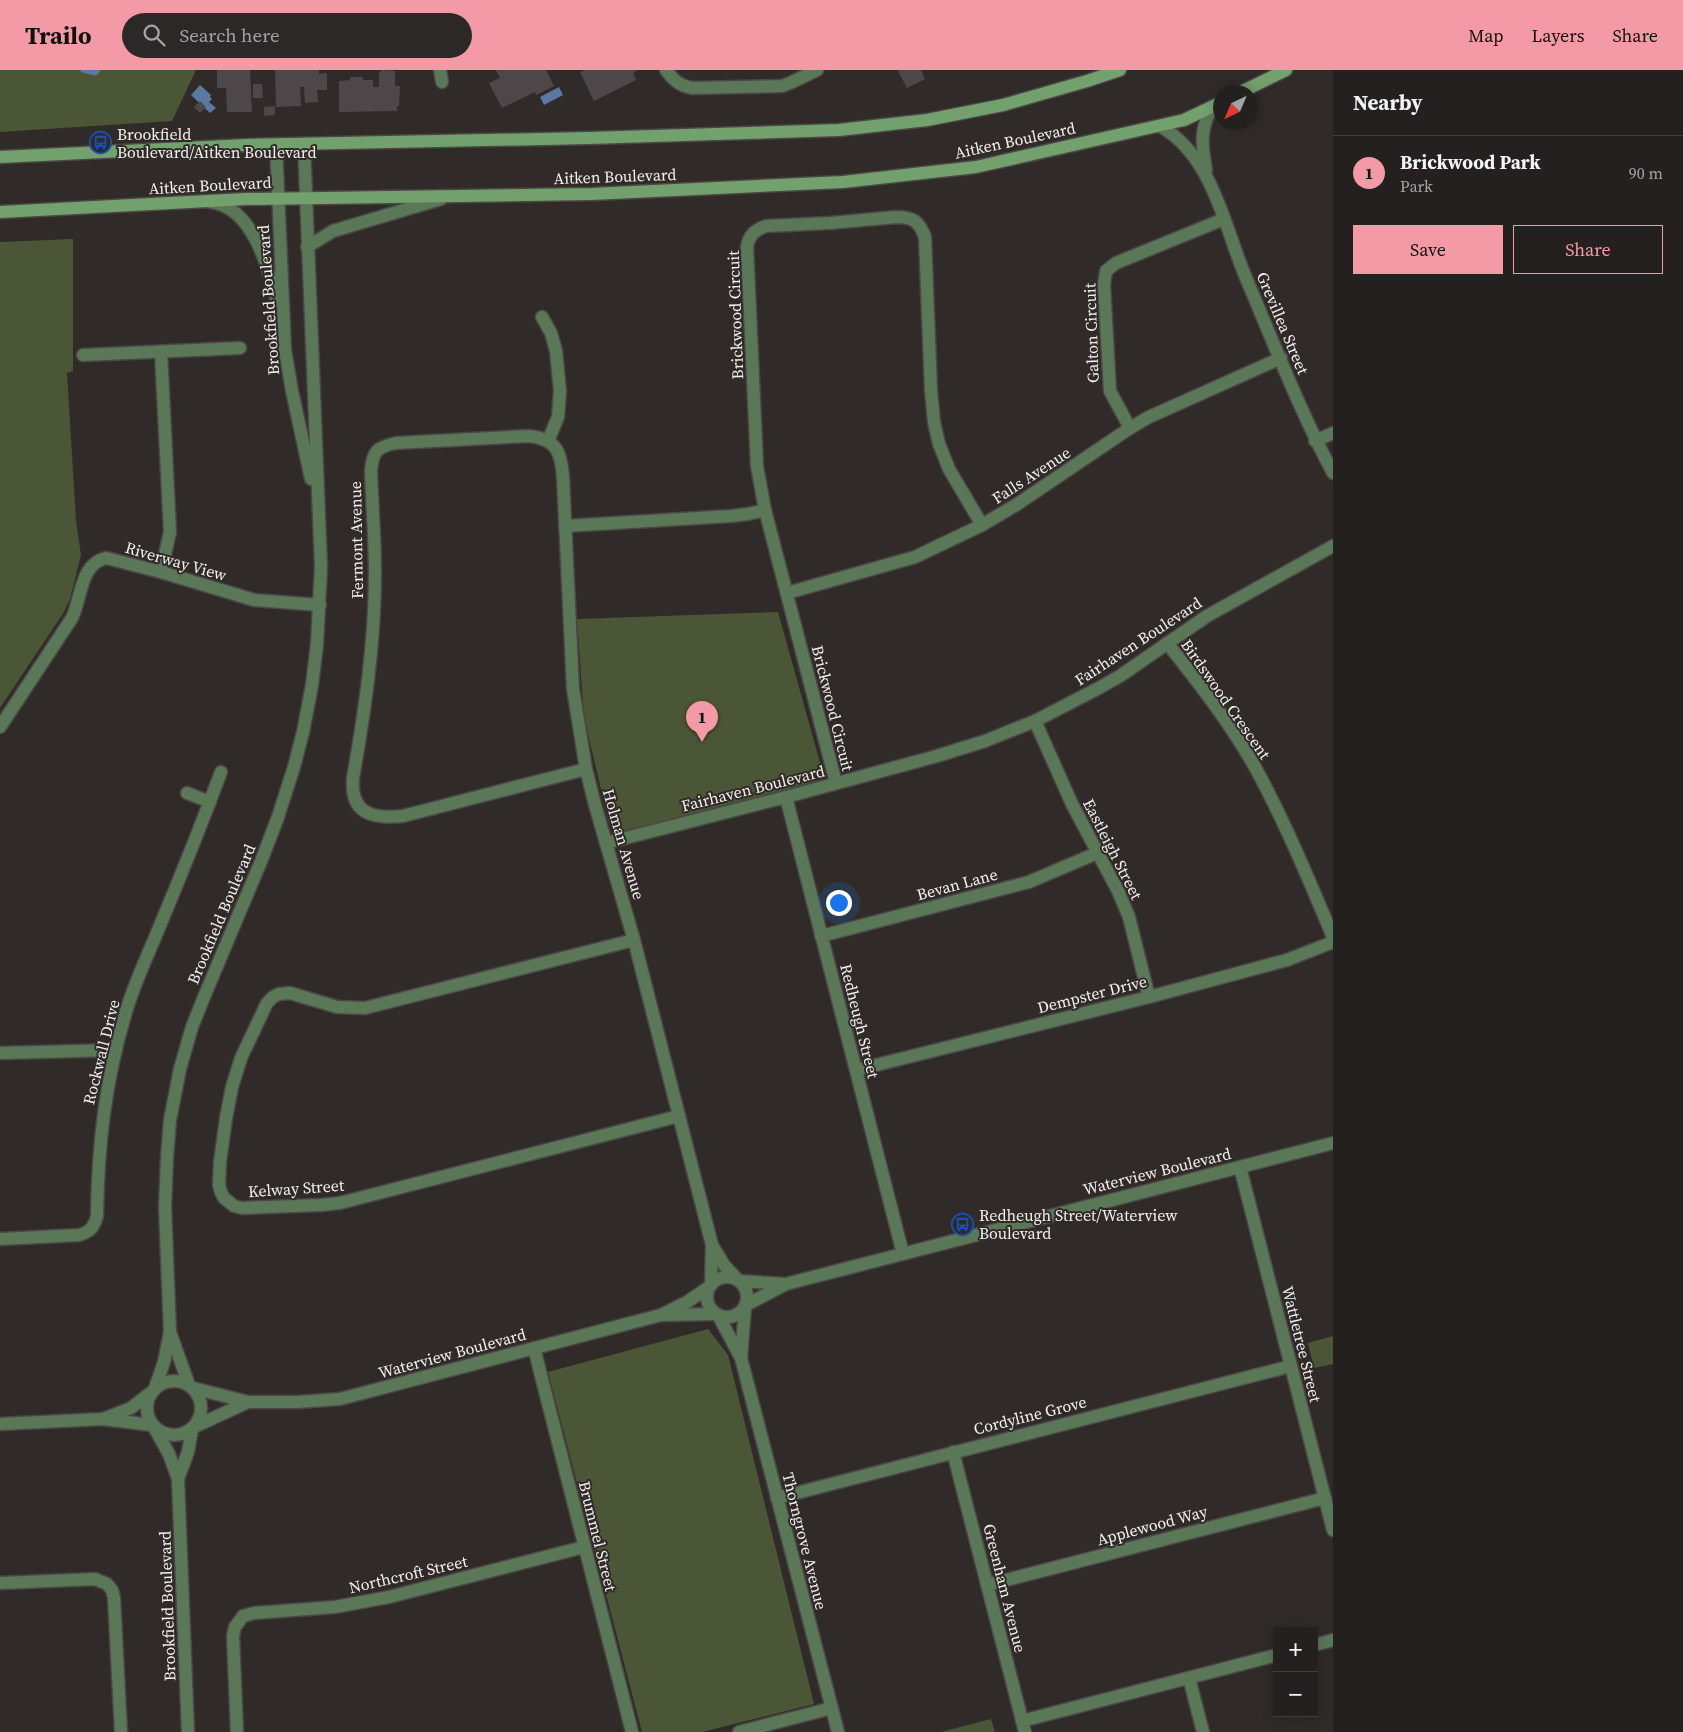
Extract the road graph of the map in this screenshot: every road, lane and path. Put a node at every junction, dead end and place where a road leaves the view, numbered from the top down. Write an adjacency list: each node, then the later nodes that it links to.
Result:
1 (666, 70): 2 (street)
2 (818, 70)
3 (1120, 70): 9 (main road)
4 (1286, 70): 5 (main road)
5 (1255, 85)
6 (1213, 107): 8 (main road, Aitken Boulevard)
7 (1213, 110): 12 (street)
8 (1160, 126): 12 (street); 13 (main road, Aitken Boulevard)
9 (304, 144): 10 (main road); 14 (street, Brookfield Boulevard)
10 (276, 145): 11 (main road); 15 (street, Brookfield Boulevard)
11 (0, 157)
12 (1209, 182): 18 (street, Grevillea Street)
13 (454, 196): 14 (main road, Aitken Boulevard); 19 (street)
14 (305, 198): 15 (main road, Aitken Boulevard); 19 (street, Brookfield Boulevard)
15 (278, 199): 16 (main road, Aitken Boulevard); 21 (street, Brookfield Boulevard)
16 (202, 202): 17 (main road, Aitken Boulevard); 21 (street)
17 (0, 212)
18 (1224, 219): 25 (street, Grevillea Street); 26 (street, Galton Circuit)
19 (307, 247): 32 (street, Brookfield Boulevard)
20 (542, 317): 29 (street)
21 (284, 325): 32 (street, Brookfield Boulevard)
22 (240, 348): 23 (street)
23 (160, 352): 24 (street); 36 (street)
24 (83, 355)
25 (1281, 358): 26 (street, Falls Avenue); 28 (street, Grevillea Street)
26 (1130, 428): 33 (street, Falls Avenue)
27 (1333, 433): 28 (street)
28 (1316, 441): 30 (street, Grevillea Street)
29 (551, 443): 34 (street, Holman Avenue); 42 (street, Fermont Avenue)
30 (1333, 473)
31 (765, 510): 33 (street, Brickwood Circuit); 34 (street); 37 (street, Brickwood Circuit)
32 (319, 511): 38 (street, Brookfield Boulevard)
33 (982, 525): 37 (street, Falls Avenue)
34 (565, 526): 42 (street, Holman Avenue)
35 (1333, 546): 39 (street, Fairhaven Boulevard)
36 (161, 572): 38 (street, Riverway View); 41 (street, Riverway View)
37 (787, 593): 44 (street, Brickwood Circuit)
38 (320, 605): 70 (street, Brookfield Boulevard)
39 (1167, 643): 40 (street, Fairhaven Boulevard); 51 (street, Birdswood Crescent)
40 (1035, 721): 44 (street, Fairhaven Boulevard); 49 (street, Eastleigh Street)
41 (0, 727)
42 (586, 769): 48 (street, Holman Avenue)
43 (221, 772): 47 (street, Rockwall Drive)
44 (836, 783): 46 (street, Fairhaven Boulevard)
45 (187, 793): 47 (street)
46 (786, 797): 48 (street, Fairhaven Boulevard); 50 (street, Redheugh Street)
47 (210, 802): 55 (street, Rockwall Drive)
48 (606, 843): 52 (street, Holman Avenue)
49 (1097, 853): 50 (street, Bevan Lane); 54 (street, Eastleigh Street)
50 (822, 936): 57 (street, Redheugh Street)
51 (1333, 937)
52 (634, 940): 58 (street, Holman Avenue); 58 (street, Kelway Street)
53 (1333, 942): 54 (street, Dempster Drive)
54 (1150, 997): 57 (street, Dempster Drive)
55 (116, 1050): 56 (street); 61 (street, Rockwall Drive)
56 (0, 1053)
57 (856, 1070): 63 (street, Redheugh Street)
58 (679, 1116): 62 (street, Holman Avenue)
59 (1333, 1144): 60 (street, Waterview Boulevard)
60 (1240, 1167): 63 (street, Waterview Boulevard); 73 (street, Wattletree Street)
61 (0, 1239)
62 (712, 1245): 64 (street, Holman Avenue); 66 (street, Holman Avenue)
63 (903, 1254): 65 (street, Waterview Boulevard)
64 (738, 1280): 65 (street, Waterview Boulevard); 66 (street); 67 (street)
65 (786, 1284): 67 (street, Waterview Boulevard)
66 (710, 1286): 68 (street, Waterview Boulevard); 69 (street)
67 (746, 1306): 69 (street); 72 (street, Thorngrove Avenue)
68 (661, 1315): 69 (street, Waterview Boulevard); 71 (street, Waterview Boulevard)
69 (716, 1315): 72 (street, Thorngrove Avenue)
70 (170, 1332): 74 (street, Brookfield Boulevard); 75 (street, Brookfield Boulevard)
71 (534, 1348): 76 (street, Waterview Boulevard); 86 (street, Brummel Street)
72 (741, 1358): 83 (street, Thorngrove Avenue)
73 (1290, 1366): 81 (street, Cordyline Grove); 84 (street, Wattletree Street)
74 (191, 1387): 75 (street); 76 (street, Waterview Boulevard); 80 (street)
75 (154, 1389): 77 (street); 79 (street)
76 (248, 1402): 80 (street, Waterview Boulevard)
77 (103, 1419): 78 (street); 79 (street)
78 (0, 1424)
79 (153, 1426): 80 (street); 82 (street, Brookfield Boulevard)
80 (193, 1428): 82 (street, Brookfield Boulevard)
81 (953, 1452): 83 (street, Cordyline Grove); 88 (street, Greenham Avenue)
82 (178, 1479): 96 (street, Brookfield Boulevard)
83 (777, 1498): 93 (street, Thorngrove Avenue)
84 (1325, 1498): 85 (street, Wattletree Street); 88 (street, Applewood Way)
85 (1333, 1530)
86 (584, 1547): 97 (street, Northcroft Street); 98 (street, Brummel Street)
87 (0, 1583): 95 (street)
88 (987, 1585): 94 (street, Greenham Avenue)
89 (1333, 1640): 90 (street)
90 (1318, 1644)
91 (1273, 1656): 92 (street)
92 (1189, 1678): 94 (street); 101 (street)
93 (832, 1708): 99 (street); 100 (street, Thorngrove Avenue)
94 (1024, 1726)
95 (121, 1732)
96 (188, 1732)
97 (237, 1732)
98 (632, 1732)
99 (739, 1732)
100 (838, 1732)
101 (1203, 1732)

